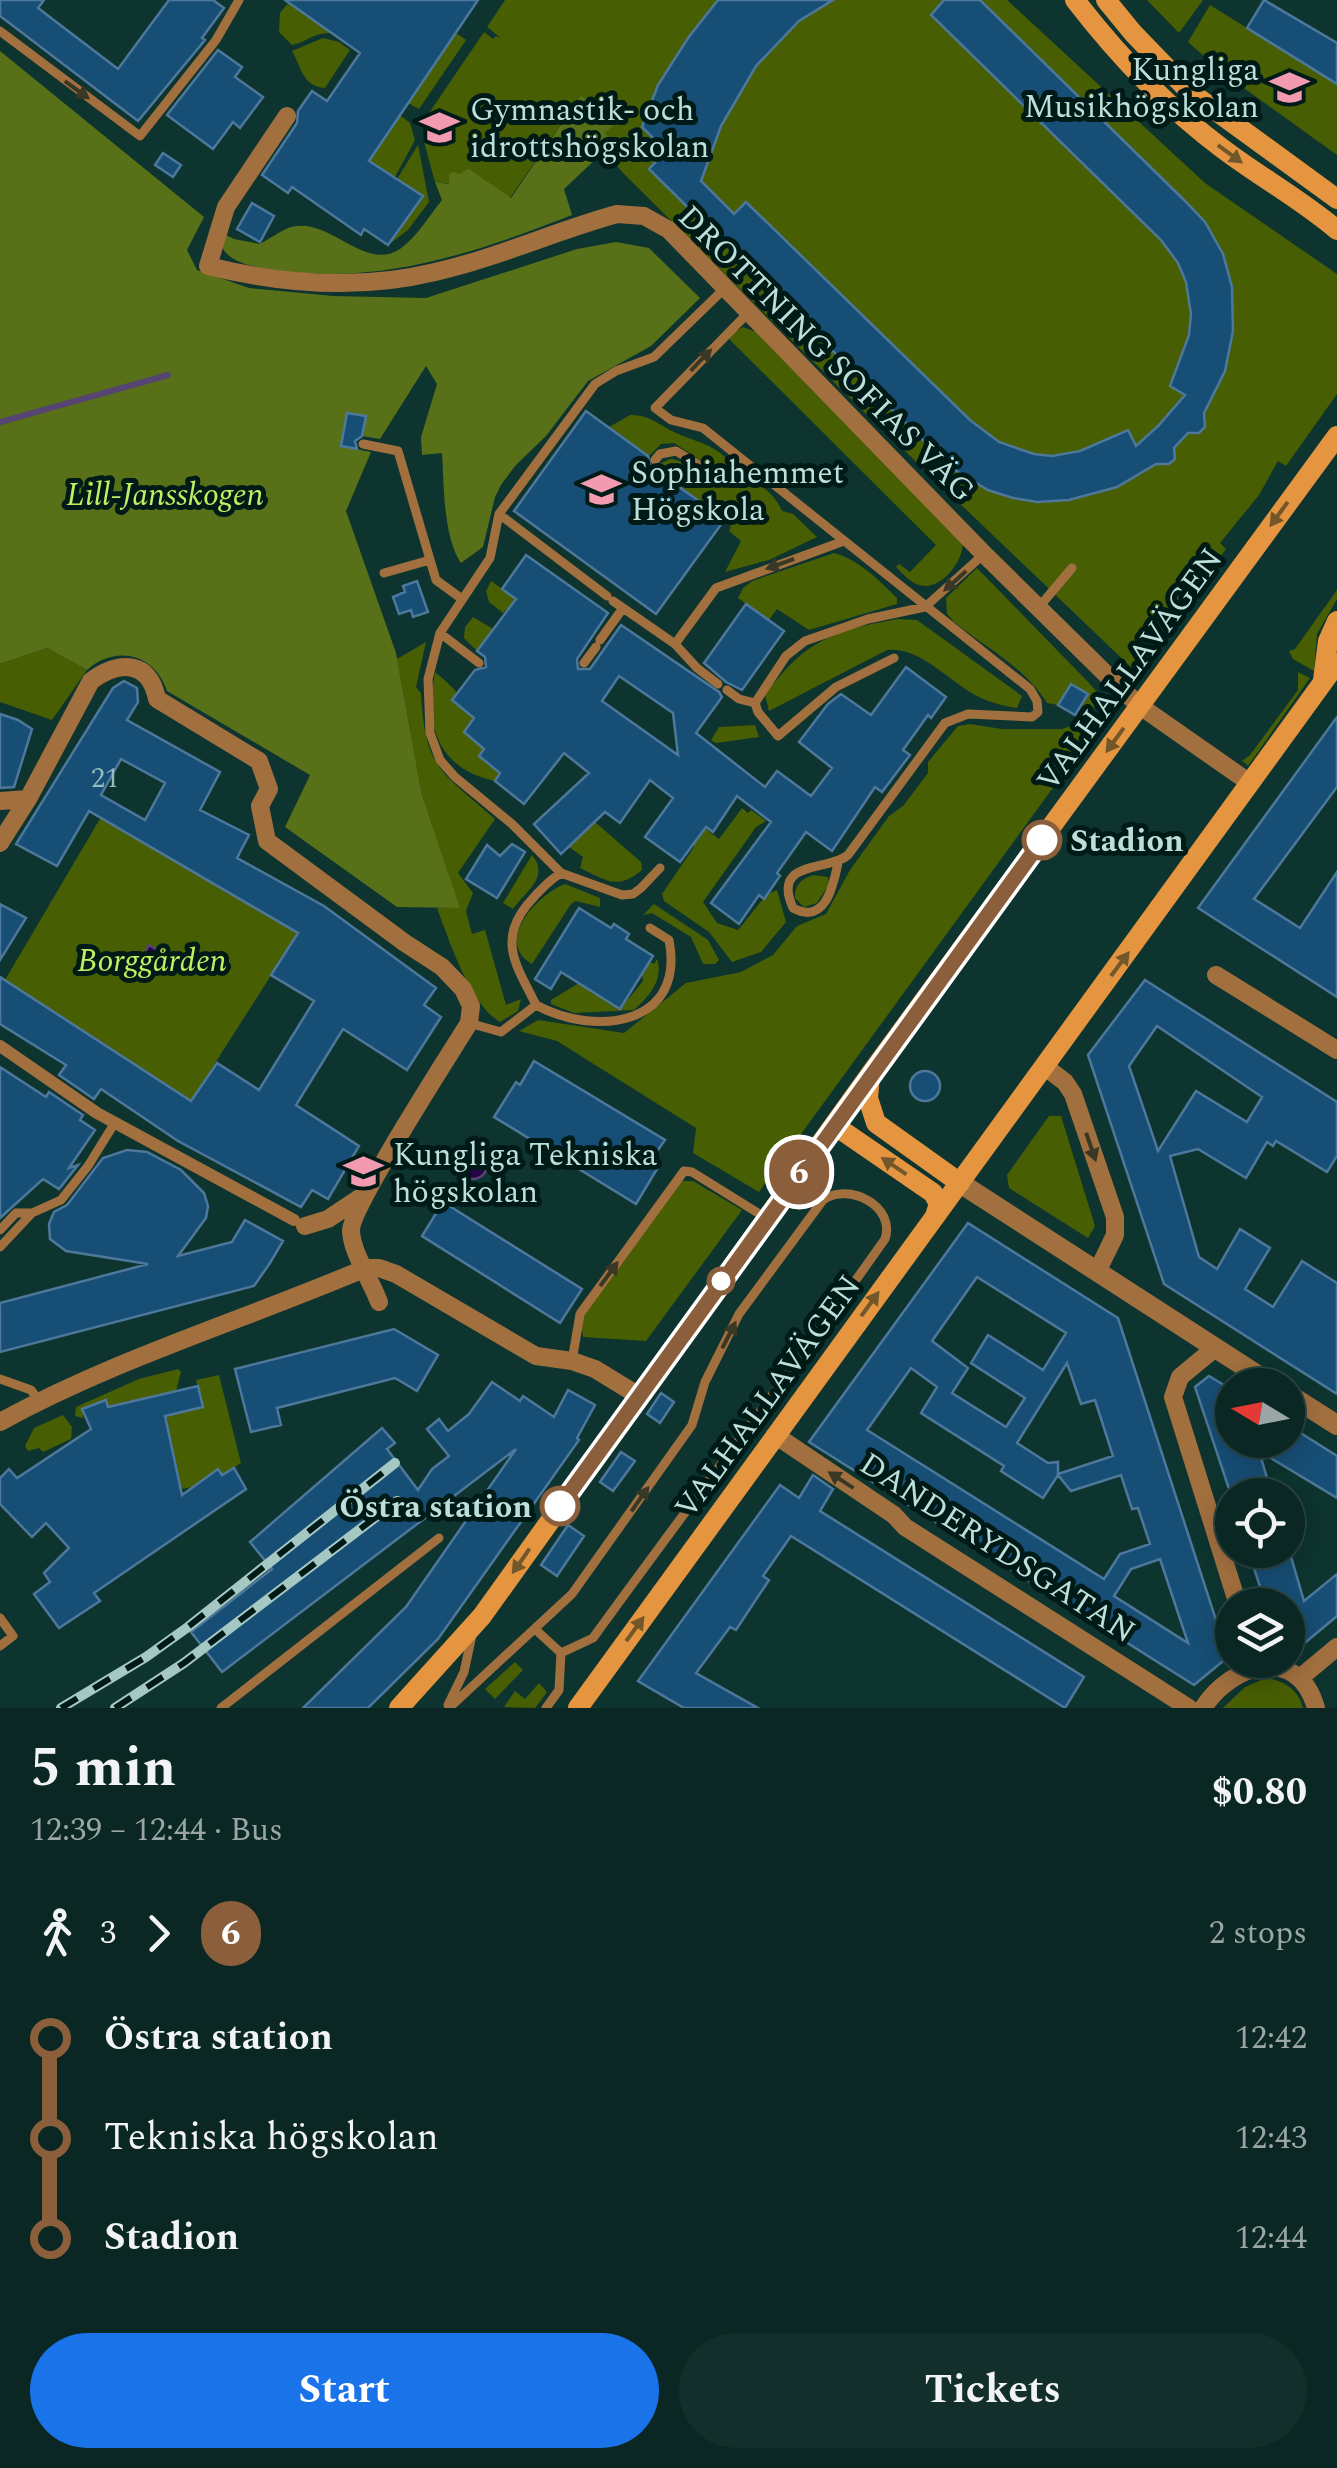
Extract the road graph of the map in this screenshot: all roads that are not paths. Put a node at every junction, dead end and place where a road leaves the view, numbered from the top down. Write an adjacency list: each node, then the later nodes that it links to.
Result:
1 (239, 0): 4 (lane, one-way to 1)
2 (1075, 0): 7 (main road, one-way to 7)
3 (1106, 0): 6 (main road)
4 (0, 31)
5 (286, 116): 8 (street, DROTTNING SOFIAS VÄG)
6 (1337, 199)
7 (1335, 228)
8 (724, 289): 9 (street, DROTTNING SOFIAS VÄG); 14 (lane)
9 (748, 312): 13 (lane, one-way to 9); 16 (street, DROTTNING SOFIAS VÄG)
10 (1337, 436): 33 (main road, VALHALLAVÄGEN, one-way to 33)
11 (364, 444): 17 (lane)
12 (655, 460): 13 (lane)
13 (752, 468): 15 (lane)
14 (499, 514): 20 (lane); 23 (lane)
15 (844, 541): 22 (lane); 26 (lane, one-way to 26)
16 (984, 554): 21 (street, DROTTNING SOFIAS VÄG); 22 (lane, one-way to 22)
17 (430, 560): 19 (lane); 20 (lane)
18 (1072, 568): 21 (lane)
19 (384, 573)
20 (462, 600): 25 (lane)
21 (1039, 606): 33 (street, DROTTNING SOFIAS VÄG)
22 (925, 607): 32 (lane); 38 (lane)
23 (624, 608): 26 (lane); 28 (lane)
24 (1337, 621): 31 (main road, VALHALLAVÄGEN)
25 (440, 633): 29 (lane); 40 (lane)
26 (676, 644): 32 (lane)
27 (894, 658): 32 (lane)
28 (584, 662)
29 (479, 663)
30 (1337, 663): 31 (main road, VALHALLAVÄGEN)
31 (1323, 682): 34 (main road, VALHALLAVÄGEN)
32 (755, 702)
33 (1140, 706): 34 (street, DROTTNING SOFIAS VÄG); 48 (main road, VALHALLAVÄGEN, one-way to 48)
34 (1250, 783): 47 (main road, VALHALLAVÄGEN, one-way to 34)
35 (28, 800): 36 (street); 37 (street); 44 (street)
36 (0, 801)
37 (0, 843)
38 (838, 864): 38 (lane)
39 (660, 868): 40 (lane)
40 (562, 873): 43 (lane)
41 (650, 928): 43 (lane)
42 (1216, 975): 46 (street)
43 (536, 1005): 44 (lane)
44 (469, 1023): 52 (street)
45 (0, 1046): 49 (street)
46 (1337, 1050)
47 (1044, 1066): 51 (main road, VALHALLAVÄGEN); 60 (street, one-way to 60)
48 (870, 1073): 50 (main road, VALHALLAVÄGEN); 51 (main road)
49 (114, 1124): 53 (lane); 57 (street)
50 (834, 1125): 54 (main road, one-way to 50); 55 (main road, VALHALLAVÄGEN)
51 (960, 1183): 54 (main road, VALHALLAVÄGEN); 60 (street)
52 (365, 1194): 57 (street); 57 (street)
53 (32, 1213): 56 (lane); 58 (lane)
54 (935, 1216): 71 (main road, VALHALLAVÄGEN, one-way to 54)
55 (766, 1218): 63 (lane, one-way to 55); 66 (main road, VALHALLAVÄGEN)
56 (0, 1230)
57 (321, 1234): 59 (street)
58 (0, 1247)
59 (366, 1268): 61 (street); 63 (street); 67 (street)
60 (1097, 1272): 62 (street)
61 (379, 1302)
62 (1215, 1348): 64 (street); 73 (street)
63 (572, 1361): 66 (street)
64 (1246, 1368)
65 (0, 1378): 67 (lane)
66 (639, 1396): 75 (main road, VALHALLAVÄGEN, one-way to 75)
67 (39, 1401): 69 (street)
68 (1305, 1405): 70 (street)
69 (0, 1422)
70 (1337, 1425)
71 (774, 1435): 87 (main road, VALHALLAVÄGEN, one-way to 71); 88 (street, DANDERYDSGATAN, one-way to 71)
72 (439, 1538): 83 (lane)
73 (1233, 1588)
74 (0, 1618): 77 (lane)
75 (474, 1627): 84 (main road, VALHALLAVÄGEN); 85 (lane)
76 (536, 1630): 79 (lane); 79 (lane, one-way to 79); 85 (lane)
77 (0, 1646)
78 (1337, 1647): 80 (street)
79 (561, 1653): 86 (lane)
80 (1305, 1674)
81 (1234, 1678): 89 (street)
82 (1303, 1678): 90 (street)
83 (221, 1708)
84 (399, 1708)
85 (448, 1708)
86 (546, 1708)
87 (578, 1708)
88 (1189, 1708)
89 (1203, 1708)
90 (1316, 1708)

